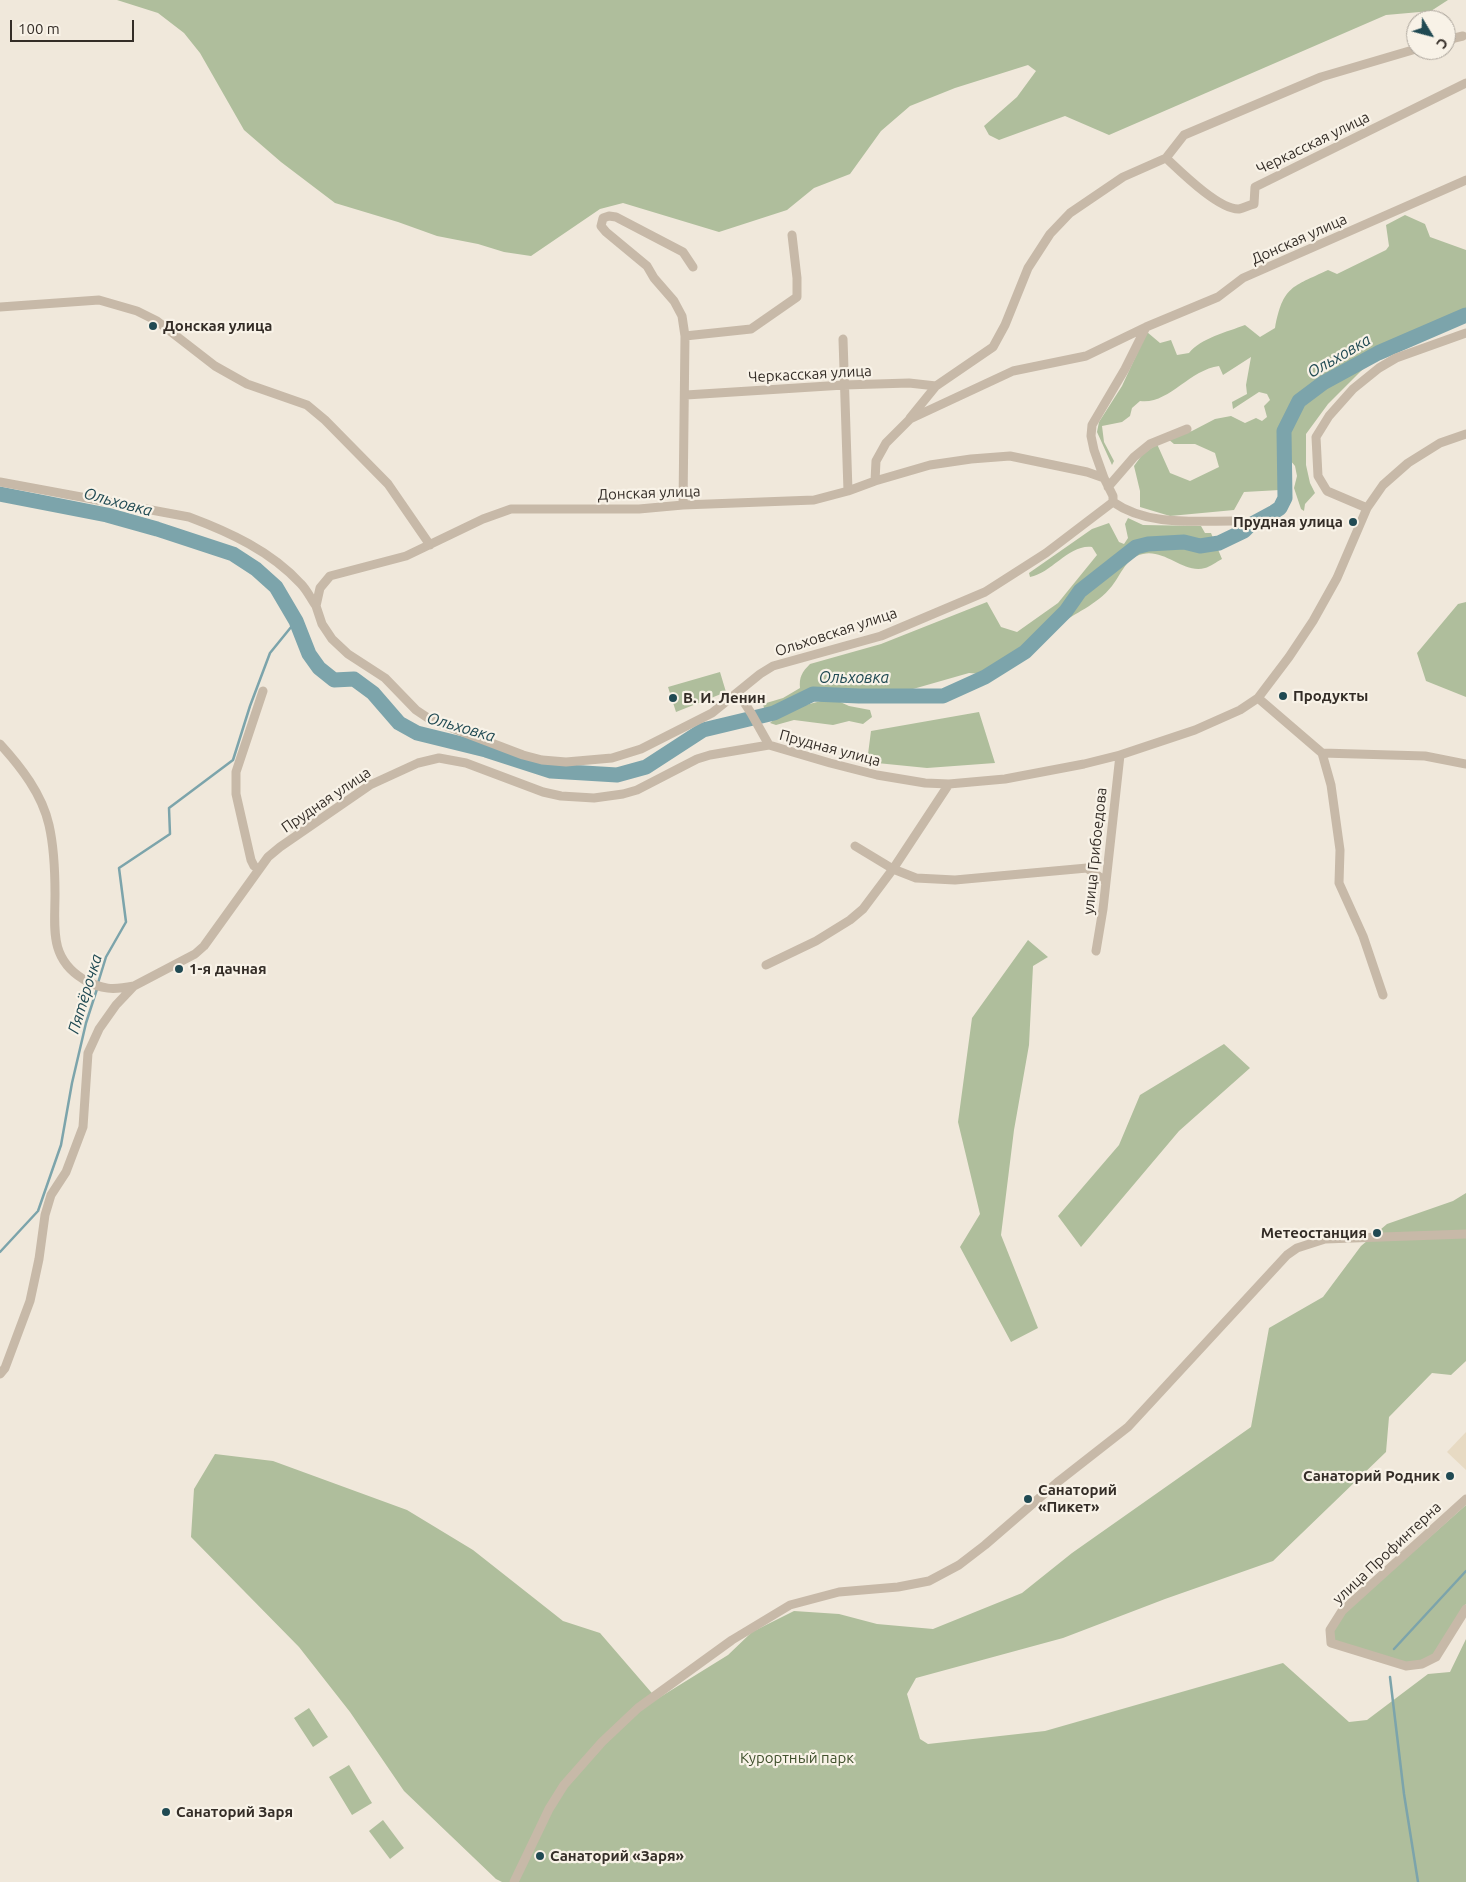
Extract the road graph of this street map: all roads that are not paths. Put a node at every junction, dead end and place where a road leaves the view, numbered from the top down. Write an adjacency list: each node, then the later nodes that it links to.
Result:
1 (1463, 36): 2 (street)
2 (1456, 38)
3 (1406, 52): 5 (street)
4 (1466, 83): 5 (street, Черкасская улица)
5 (1166, 158): 15 (street)
6 (1466, 180): 10 (street, Донская улица)
7 (792, 235): 12 (street)
8 (693, 267): 12 (street)
9 (0, 307): 29 (street)
10 (1146, 327): 17 (street, Донская улица); 20 (street)
11 (1466, 333): 27 (street)
12 (685, 336): 16 (street)
13 (843, 339): 14 (street)
14 (844, 385): 15 (street, Черкасская улица); 16 (street, Черкасская улица); 24 (street)
15 (936, 386): 17 (street)
16 (686, 395): 26 (street)
17 (910, 419): 21 (street, Донская улица)
18 (1187, 429): 23 (street)
19 (1466, 434): 27 (street, Прудная улица)
20 (1104, 478): 21 (street, Донская улица); 23 (street)
21 (875, 481): 24 (street, Донская улица)
22 (0, 482): 30 (street, Ольховская улица)
23 (1108, 487): 25 (street)
24 (848, 491): 26 (street, Донская улица)
25 (1113, 502): 28 (street); 32 (street, Ольховская улица)
26 (683, 505): 29 (street, Донская улица)
27 (1367, 508): 33 (street, Прудная улица)
28 (1232, 521)
29 (430, 545): 30 (street, Донская улица)
30 (316, 606): 32 (street, Ольховская улица)
31 (263, 691): 41 (street)
32 (738, 693): 35 (street)
33 (1258, 698): 36 (street); 37 (street, Прудная улица)
34 (0, 744): 46 (street)
35 (768, 745): 39 (street, Прудная улица); 41 (street, Прудная улица)
36 (1322, 753): 38 (street); 47 (street)
37 (1120, 754): 39 (street, Прудная улица); 43 (street, улица Грибоедова)
38 (1466, 764)
39 (949, 784): 42 (street)
40 (855, 846): 42 (street)
41 (259, 869): 46 (street, Прудная улица)
42 (893, 869): 43 (street); 45 (street)
43 (1105, 881): 44 (street, улица Грибоедова)
44 (1096, 951)
45 (766, 965)
46 (134, 986): 49 (street, Прудная улица)
47 (1384, 995)
48 (1466, 1234): 52 (street)
49 (0, 1374)
50 (1466, 1499): 51 (street, улица Профинтерна)
51 (1466, 1609)
52 (514, 1882)

